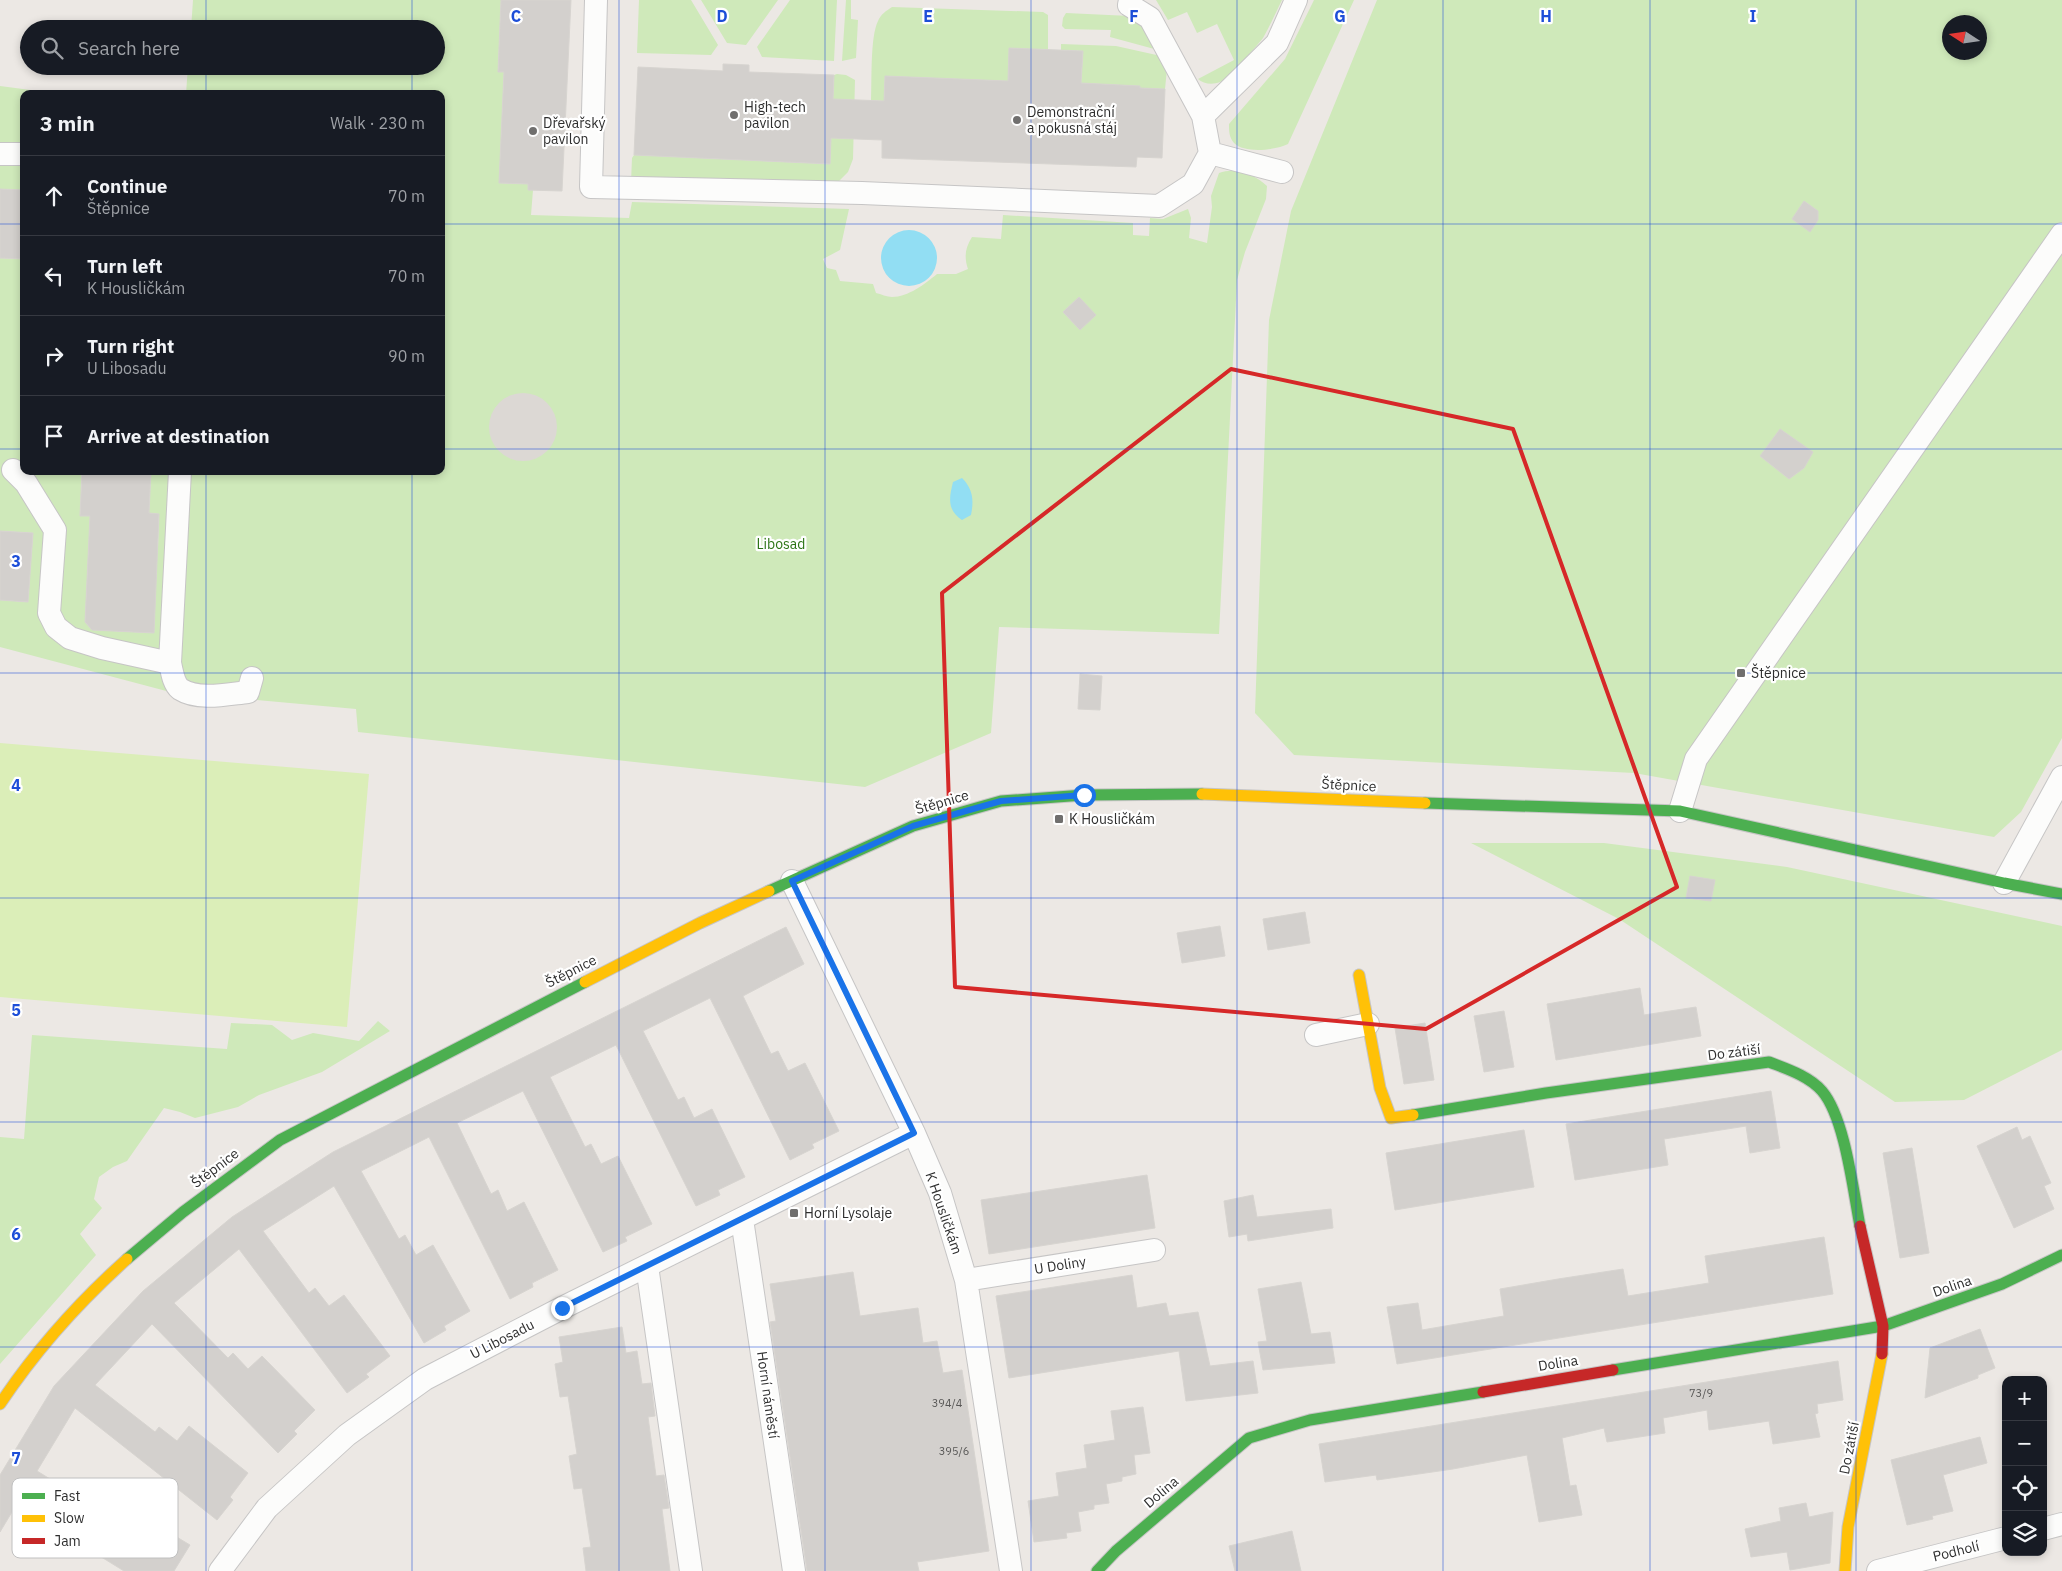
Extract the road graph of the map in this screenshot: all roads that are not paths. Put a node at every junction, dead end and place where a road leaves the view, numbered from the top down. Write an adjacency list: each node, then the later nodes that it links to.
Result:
1 (596, 0): 5 (street)
2 (1296, 0): 4 (street)
3 (1130, 2): 4 (street)
4 (1203, 116): 5 (street)
5 (1210, 153): 8 (street)
6 (0, 154): 7 (street)
7 (20, 154)
8 (1282, 172)
9 (2062, 234): 15 (street)
10 (12, 470): 12 (street)
11 (180, 475): 12 (street)
12 (170, 663): 13 (street)
13 (252, 678)
14 (2062, 777): 17 (street)
15 (1680, 811): 16 (street, Štěpnice); 17 (street, Štěpnice)
16 (792, 881): 22 (street, K Housličkám); 29 (street, Štěpnice)
17 (2004, 883): 18 (street, Štěpnice)
18 (2062, 894)
19 (1359, 975): 20 (street, Do zátiší)
20 (1368, 1024): 21 (street); 28 (street, Do zátiší)
21 (1316, 1035)
22 (914, 1133): 23 (street, U Libosadu); 27 (street, K Housličkám)
23 (742, 1219): 26 (street, U Libosadu); 35 (street, Horní náměstí)
24 (1154, 1250): 27 (street, U Doliny)
25 (2062, 1255): 28 (street, Dolina)
26 (647, 1266): 33 (street, U Libosadu); 34 (street)
27 (966, 1280): 36 (street, K Housličkám)
28 (1883, 1326): 37 (street, Dolina); 38 (street, Do zátiší)
29 (0, 1404)
30 (2062, 1524): 31 (street)
31 (2047, 1528)
32 (2002, 1539): 39 (street, Podholí)
33 (220, 1571)
34 (691, 1571)
35 (794, 1571)
36 (1010, 1571)
37 (1097, 1571)
38 (1845, 1571)
39 (1878, 1571)

